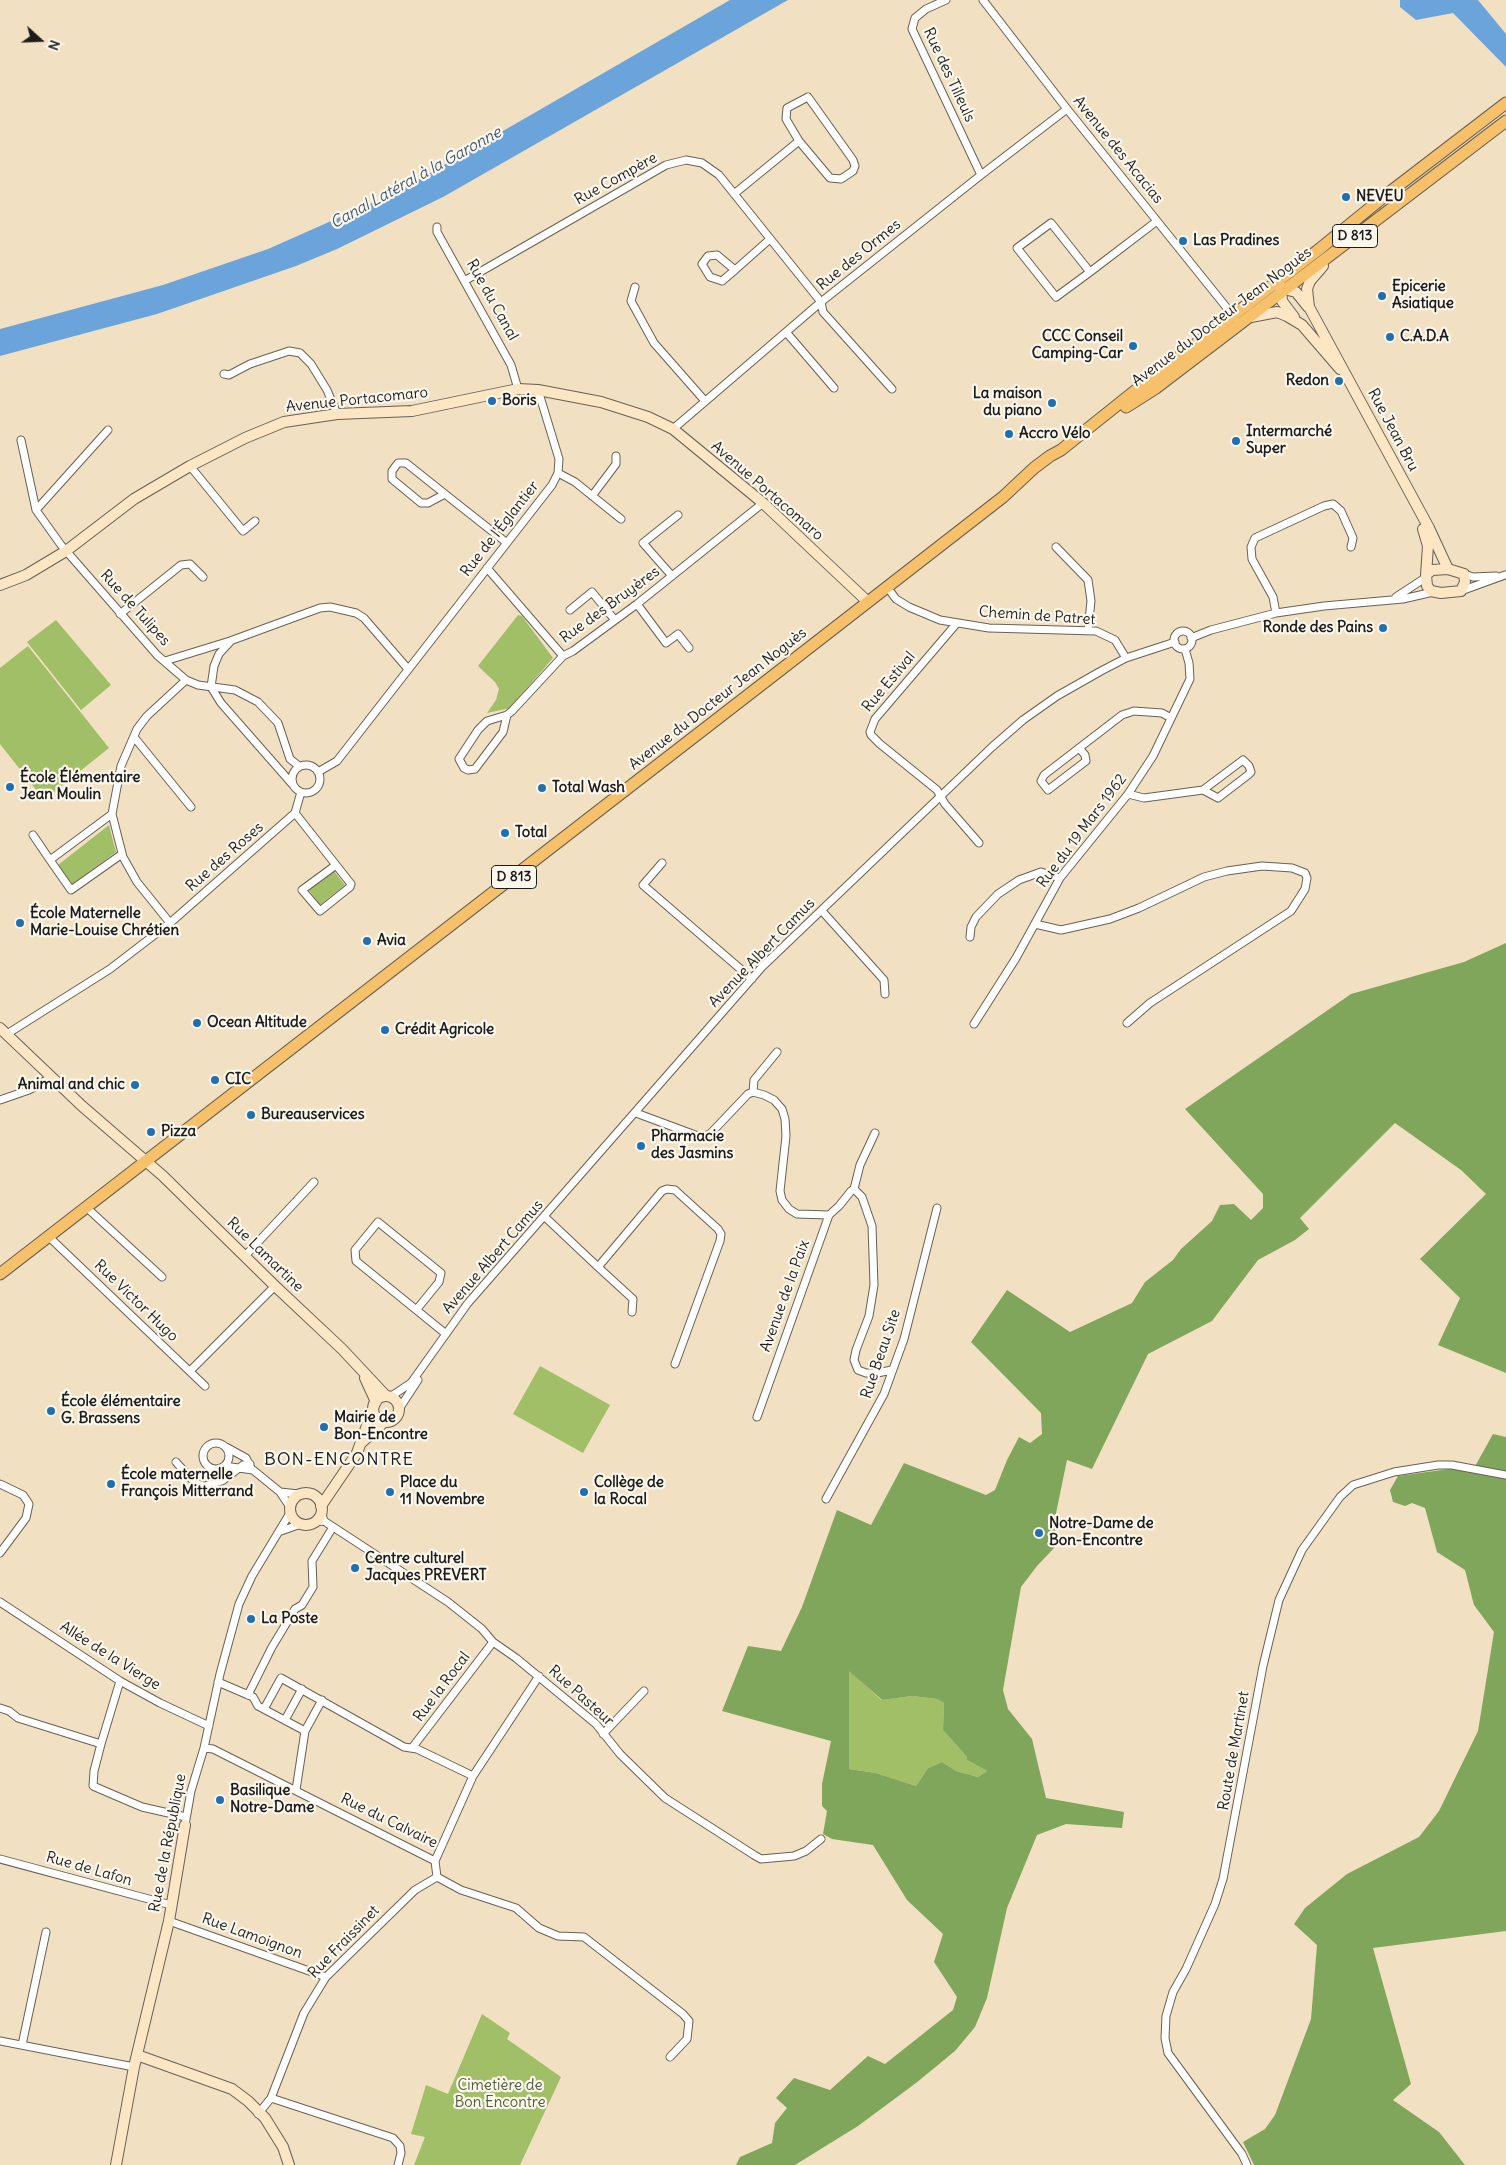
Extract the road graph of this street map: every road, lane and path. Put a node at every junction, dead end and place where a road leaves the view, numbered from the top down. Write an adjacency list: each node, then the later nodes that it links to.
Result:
1 (946, 0): 7 (street, Rue des Tilleuls)
2 (983, 0): 4 (street, Avenue des Acacias)
3 (1506, 104): 13 (main road, Avenue du Docteur Jean Noguès / D 813)
4 (1067, 109): 7 (street, Rue des Ormes); 9 (street, Avenue des Acacias)
5 (1506, 121): 12 (main road, Avenue du Docteur Jean Noguès / D 813)
6 (799, 141): 6 (street); 8 (street)
7 (981, 175): 20 (street, Rue des Ormes)
8 (734, 194): 11 (street, Rue Compère); 16 (street, Rue Compère)
9 (1157, 221): 15 (street); 22 (street, Avenue des Acacias)
10 (437, 227): 16 (street, Rue du Canal)
11 (770, 239): 14 (street); 20 (street, Rue Compère)
12 (1345, 244): 18 (main road, Avenue du Docteur Jean Noguès / D 813); 21 (street, Rue Jean Bru)
13 (1317, 251): 18 (street); 19 (main road, Avenue du Docteur Jean Noguès / D 813)
14 (735, 270): 14 (street)
15 (1090, 272): 15 (street)
16 (466, 280): 28 (street, Rue du Canal)
17 (635, 287): 31 (street)
18 (1283, 290): 19 (street); 21 (street, Rue Jean Bru); 22 (main road, Avenue du Docteur Jean Noguès / D 813); 23 (street, Rue Jean Bru)
19 (1256, 299): 22 (main road, Avenue du Docteur Jean Noguès / D 813)
20 (821, 302): 24 (street, Rue des Ormes); 29 (street, Rue Compère)
21 (1309, 308): 25 (street, Rue Jean Bru)
22 (1241, 319): 23 (street, Rue Jean Bru); 59 (main road, Avenue du Docteur Jean Noguès / D 813)
23 (1302, 325): 25 (street, Rue Jean Bru)
24 (786, 332): 27 (street); 31 (street, Rue des Ormes)
25 (1343, 371): 42 (street, Rue Jean Bru)
26 (224, 374): 32 (street)
27 (834, 388)
28 (518, 389): 30 (street, Avenue Portacomaro); 32 (street, Avenue Portacomaro)
29 (892, 389)
30 (538, 390): 33 (street, Avenue Portacomaro); 38 (street, Rue de l'Églantier)
31 (705, 401): 33 (street, Rue des Ormes)
32 (337, 414): 37 (street, Avenue Portacomaro)
33 (673, 429): 41 (street, Avenue Portacomaro)
34 (108, 430): 43 (street)
35 (21, 440): 43 (street)
36 (616, 456): 40 (street)
37 (190, 466): 46 (street); 50 (street, Avenue Portacomaro)
38 (558, 473): 40 (street); 47 (street, Rue de l'Églantier)
39 (445, 494): 39 (street); 47 (street)
40 (592, 496): 45 (street)
41 (763, 504): 55 (street, Rue des Bruyères); 63 (street, Avenue Portacomaro)
42 (1415, 504): 52 (street, Rue Jean Bru); 57 (street, Rue Jean Bru)
43 (36, 510): 50 (street, Rue de Tulipes)
44 (678, 515): 55 (street)
45 (621, 519)
46 (255, 521)
47 (507, 543): 51 (street, Rue de l'Églantier)
48 (1056, 547): 70 (street)
49 (1352, 547): 66 (street)
50 (66, 551): 58 (street, Avenue Portacomaro); 67 (street, Rue de Tulipes)
51 (487, 568): 76 (street, Rue des Bruyères); 79 (street, Rue de l'Églantier)
52 (1448, 569): 53 (street); 57 (street)
53 (1464, 574): 54 (street); 60 (street)
54 (1505, 575): 60 (street)
55 (672, 576): 64 (street, Rue des Bruyères)
56 (203, 577): 67 (street)
57 (1426, 577): 61 (street); 62 (street, Avenue Albert Camus)
58 (0, 585)
59 (887, 587): 63 (main road, Avenue du Docteur Jean Noguès / D 813); 69 (street, Chemin de Patret)
60 (1461, 591): 61 (street)
61 (1433, 592): 62 (street, Avenue Albert Camus)
62 (1391, 600): 66 (street, Avenue Albert Camus)
63 (868, 602): 118 (main road, Avenue du Docteur Jean Noguès / D 813)
64 (637, 604): 68 (street, Rue des Bruyères); 74 (street)
65 (570, 610): 68 (street)
66 (1276, 613): 71 (street, Avenue Albert Camus)
67 (120, 614): 78 (street, Rue de Tulipes)
68 (614, 619): 76 (street, Rue des Bruyères)
69 (957, 623): 70 (street, Chemin de Patret); 92 (street, Rue Estival)
70 (1088, 630): 77 (street, Chemin de Patret)
71 (1192, 638): 73 (street, Avenue Albert Camus); 75 (street)
72 (230, 642): 78 (street); 79 (street); 81 (street)
73 (1174, 642): 75 (street); 77 (street, Avenue Albert Camus)
74 (689, 648)
75 (1185, 649): 83 (street, Rue du 19 Mars 1962)
76 (563, 656): 82 (street)
77 (1126, 658): 92 (street, Avenue Albert Camus)
78 (165, 661): 80 (street, Rue de Tulipes)
79 (408, 669): 87 (street)
80 (186, 680): 81 (street); 84 (street)
81 (211, 687): 86 (street); 88 (street)
82 (507, 715): 82 (street)
83 (1171, 718): 85 (street); 91 (street, Rue du 19 Mars 1962)
84 (134, 737): 93 (street); 95 (street)
85 (1079, 748): 85 (street)
86 (299, 766): 87 (street); 88 (street)
87 (318, 772): 90 (street)
88 (293, 785): 90 (street)
89 (1203, 790): 89 (street); 91 (street)
90 (301, 792): 94 (street)
91 (1128, 794): 102 (street, Rue du 19 Mars 1962)
92 (941, 797): 97 (street); 103 (street, Avenue Albert Camus)
93 (191, 806)
94 (295, 813): 101 (street); 104 (street, Rue des Roses)
95 (112, 814): 98 (street); 99 (street)
96 (33, 835): 99 (street)
97 (979, 843)
98 (122, 854): 99 (street); 104 (street)
99 (50, 860)
100 (662, 864): 107 (street)
101 (336, 865): 101 (street)
102 (1060, 878): 105 (street, Rue du 19 Mars 1962); 106 (street)
103 (822, 911): 107 (street, Avenue Albert Camus); 108 (street)
104 (170, 923): 111 (street, Rue des Roses)
105 (1035, 924): 109 (street); 110 (street, Rue du 19 Mars 1962)
106 (970, 937)
107 (752, 979): 116 (street, Avenue Albert Camus)
108 (885, 994)
109 (1127, 1023)
110 (974, 1024)
111 (3, 1031): 113 (street, Rue Lamartine)
112 (777, 1052): 114 (street)
113 (52, 1077): 115 (street); 118 (street, Rue Lamartine)
114 (753, 1092): 116 (street); 123 (street)
115 (0, 1100)
116 (636, 1112): 124 (street, Avenue Albert Camus)
117 (875, 1133): 120 (street)
118 (145, 1160): 121 (main road, Avenue du Docteur Jean Noguès / D 813); 126 (street, Rue Lamartine)
119 (314, 1182): 126 (street)
120 (854, 1190): 123 (street, Avenue de la Paix); 136 (street)
121 (86, 1207): 125 (main road, Avenue du Docteur Jean Noguès / D 813); 129 (street)
122 (937, 1208): 136 (street, Rue Beau Site)
123 (828, 1215): 143 (street, Avenue de la Paix)
124 (545, 1217): 127 (street); 133 (street, Avenue Albert Camus)
125 (48, 1236): 128 (main road, Avenue du Docteur Jean Noguès / D 813); 137 (street, Rue Victor Hugo)
126 (244, 1256): 130 (street, Rue Lamartine)
127 (598, 1267): 132 (street); 135 (street)
128 (0, 1274)
129 (162, 1277)
130 (275, 1286): 137 (street); 138 (street, Rue Lamartine)
131 (417, 1309): 131 (street); 133 (street)
132 (632, 1312)
133 (446, 1334): 134 (street, Avenue Albert Camus)
134 (431, 1356): 140 (street, Avenue Albert Camus); 142 (street, Avenue Albert Camus)
135 (675, 1364)
136 (892, 1370): 157 (street, Rue Beau Site)
137 (190, 1371): 139 (street, Rue Victor Hugo)
138 (362, 1372): 140 (street, Rue Lamartine); 141 (street, Rue Lamartine)
139 (205, 1386)
140 (388, 1397): 141 (street); 142 (street)
141 (375, 1404): 144 (street); 145 (street)
142 (399, 1409): 144 (street)
143 (757, 1417)
144 (384, 1422): 145 (street)
145 (360, 1444): 153 (street)
146 (226, 1447): 148 (street); 148 (street); 149 (street)
147 (176, 1462): 150 (street)
148 (224, 1466): 150 (street)
149 (251, 1467): 150 (street); 154 (street)
150 (240, 1468)
151 (1506, 1475): 205 (street, Route de Martinet)
152 (0, 1484): 165 (street)
153 (333, 1486): 156 (street); 158 (street)
154 (280, 1492): 155 (street); 159 (street)
155 (299, 1494): 156 (street); 159 (street)
156 (313, 1495): 158 (street)
157 (826, 1499)
158 (321, 1508): 160 (street); 161 (street)
159 (290, 1510): 162 (street); 164 (street, Rue de la République)
160 (314, 1522): 161 (street, Rue Pasteur); 162 (street)
161 (324, 1522): 163 (street, Rue Pasteur)
162 (301, 1524): 164 (street)
163 (333, 1527): 167 (street, Rue Pasteur); 173 (street)
164 (281, 1530): 170 (street, Rue de la République)
165 (0, 1553)
166 (0, 1602): 169 (street, Allée de la Vierge)
167 (493, 1642): 168 (street, Rue Pasteur); 183 (street, Rue la Rocal)
168 (539, 1676): 180 (street, Rue Pasteur); 184 (street, Rue du Calvaire)
169 (120, 1682): 178 (street, Allée de la Vierge); 181 (street)
170 (218, 1682): 173 (street); 178 (street, Rue de la République)
171 (302, 1689): 174 (street); 176 (street); 177 (street)
172 (644, 1691): 180 (street)
173 (248, 1695): 176 (street)
174 (322, 1700): 179 (street); 183 (street)
175 (0, 1708): 181 (street)
176 (264, 1708): 177 (street)
177 (285, 1720): 179 (street)
178 (209, 1726): 182 (street, Rue de la République)
179 (306, 1731): 185 (street)
180 (604, 1734): 187 (street, Rue Pasteur)
181 (101, 1744): 186 (street)
182 (204, 1748): 185 (street, Rue du Calvaire); 186 (street, Rue de la République)
183 (408, 1748): 184 (street)
184 (473, 1776): 189 (street, Rue du Calvaire)
185 (296, 1790): 189 (street, Rue du Calvaire)
186 (185, 1821): 191 (street, Rue de la République)
187 (821, 1839)
188 (0, 1859): 191 (street, Rue de Lafon)
189 (434, 1861): 190 (street)
190 (437, 1877): 194 (street, Rue Fraissinet); 198 (street)
191 (172, 1906): 192 (street, Rue de la République)
192 (168, 1921): 194 (street, Rue Lamoignon); 197 (street, Rue de la République)
193 (46, 1932): 196 (street)
194 (326, 1977): 200 (street, Rue Fraissinet)
195 (0, 2041): 196 (street)
196 (22, 2045): 199 (street)
197 (137, 2055): 199 (street, Rue de la République); 201 (street)
198 (670, 2057)
199 (134, 2067): 202 (street, Rue de la République)
200 (271, 2098): 201 (street, Rue Fraissinet); 204 (street)
201 (259, 2113): 203 (street)
202 (116, 2165)
203 (287, 2165)
204 (398, 2165)
205 (1247, 2165)

